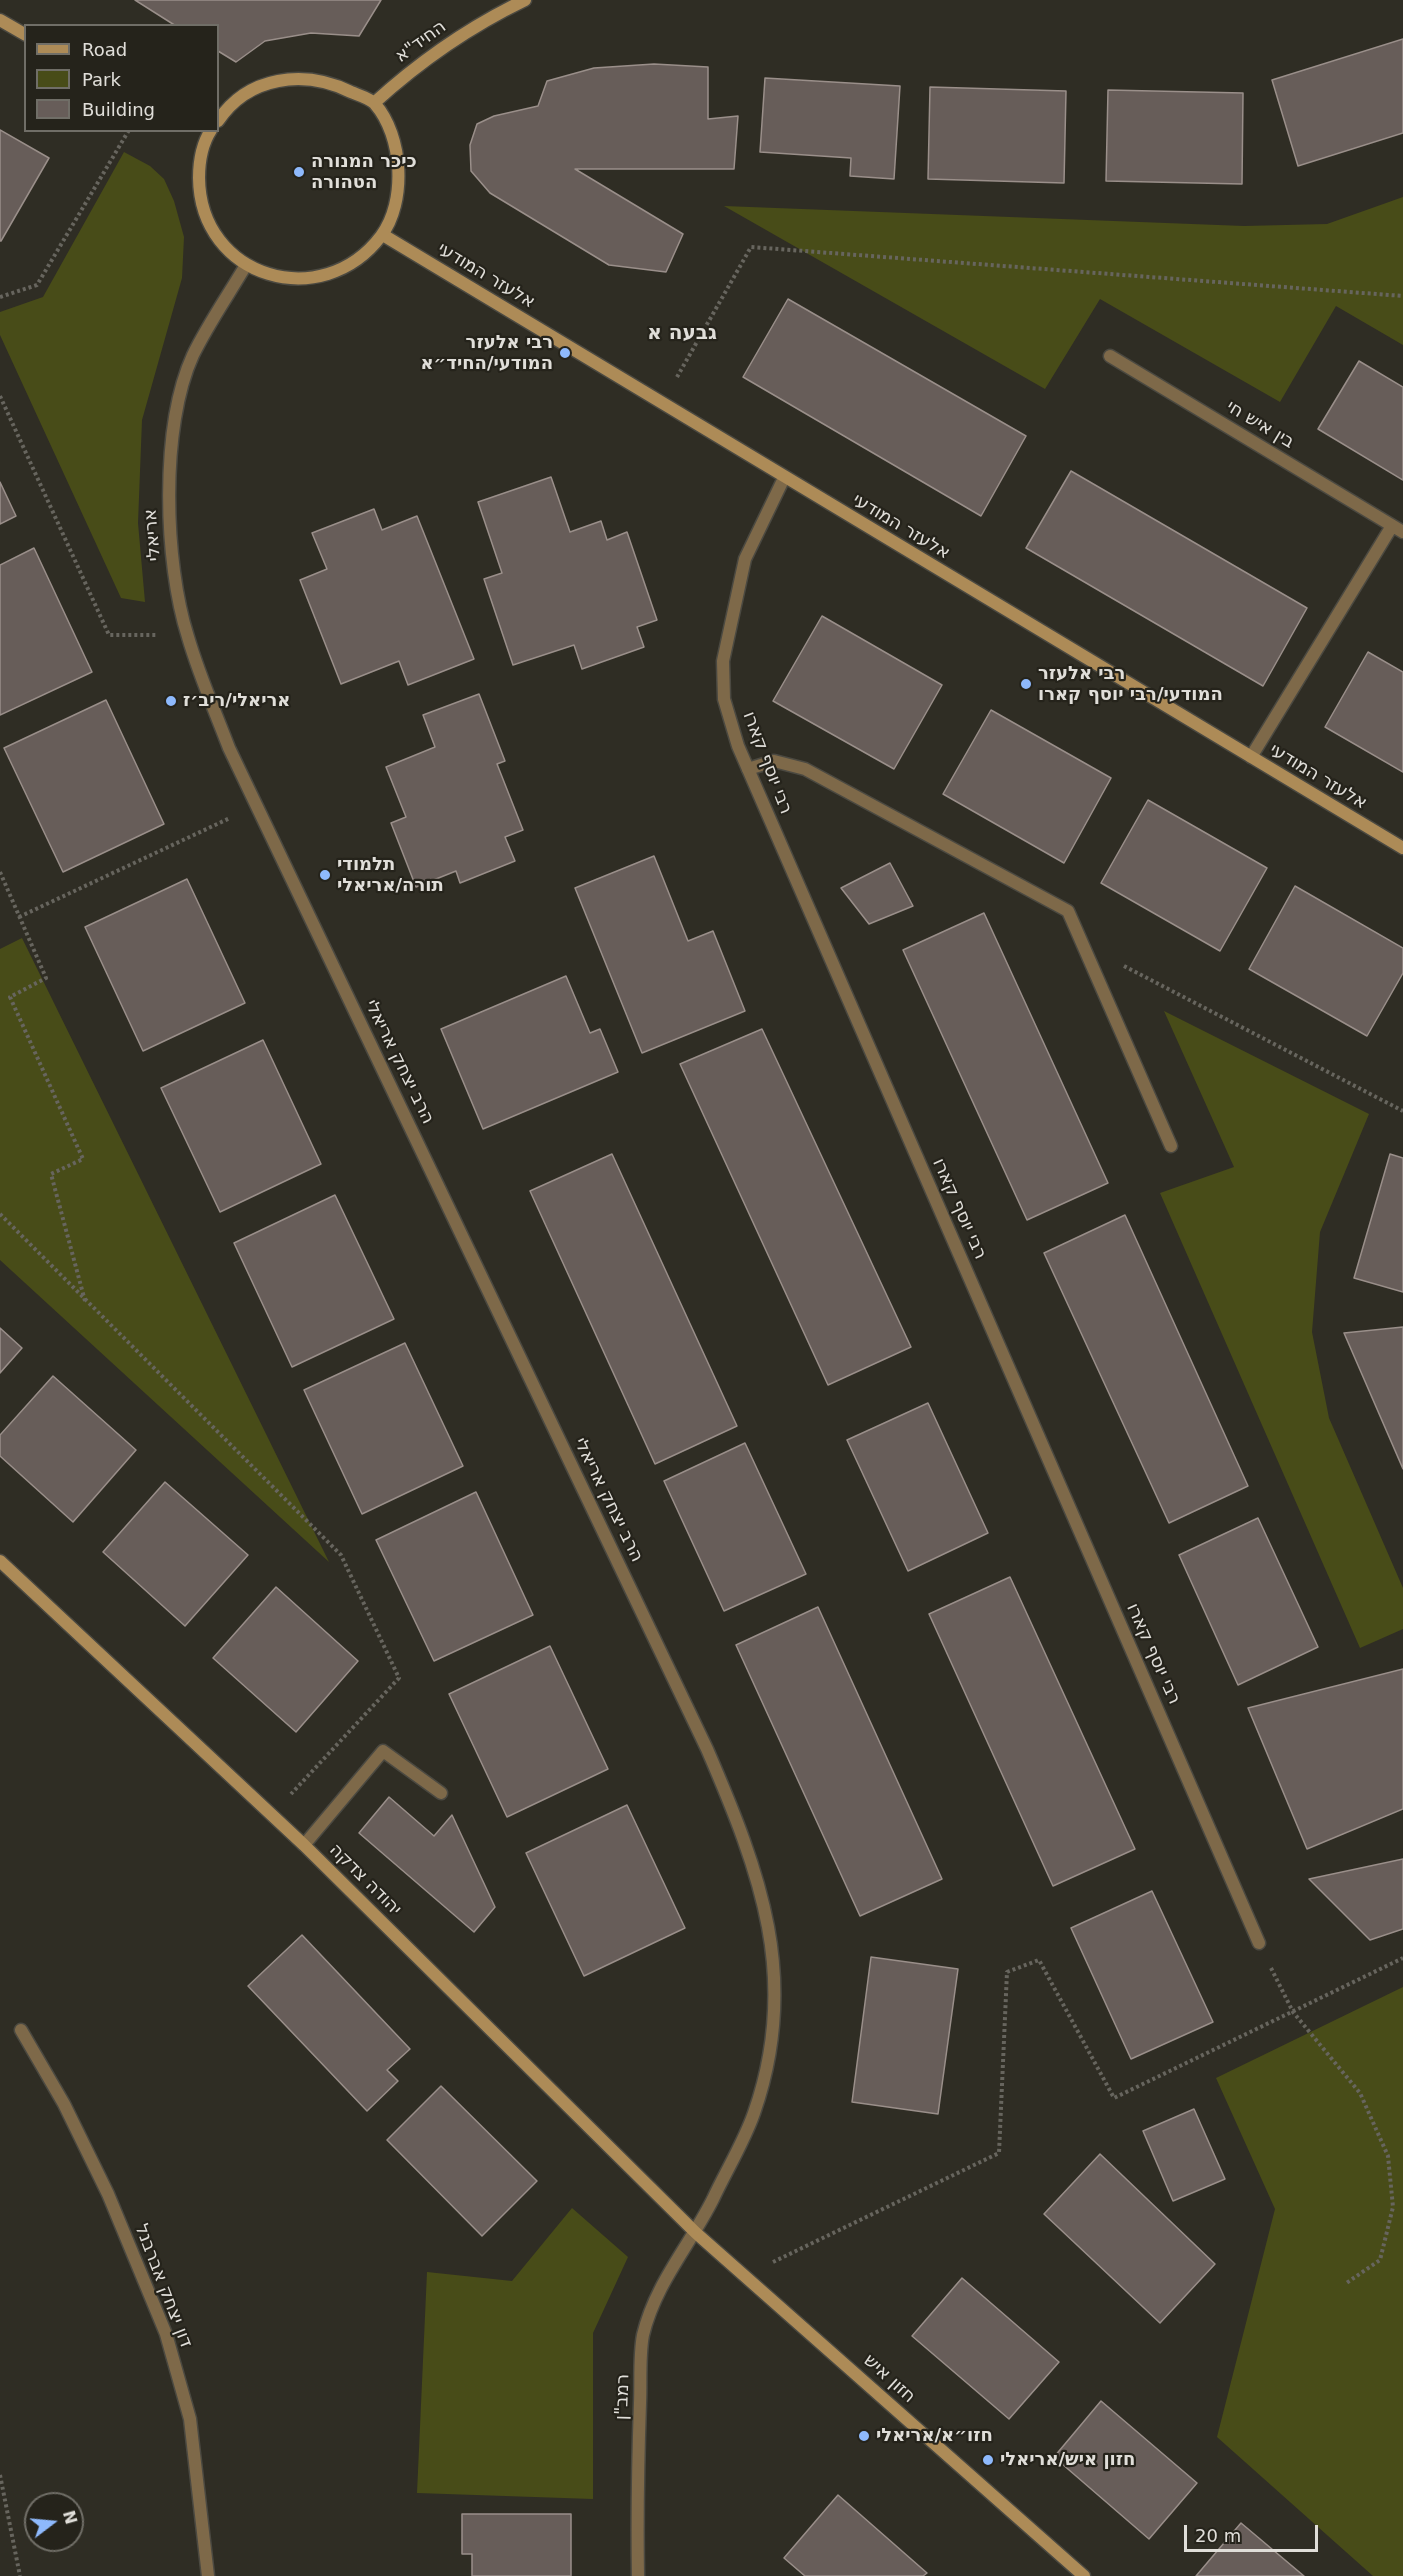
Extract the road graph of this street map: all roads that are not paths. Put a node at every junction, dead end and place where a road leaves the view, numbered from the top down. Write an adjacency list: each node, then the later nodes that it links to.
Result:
1 (525, 0): 4 (street, החיד"א)
2 (0, 21): 3 (street)
3 (24, 34)
4 (374, 103): 5 (street); 7 (street)
5 (219, 119)
6 (207, 132): 8 (street)
7 (383, 235): 8 (street); 10 (street, אלעזר המודעי)
8 (246, 265): 14 (street, אריאלי)
9 (1110, 356): 11 (street, בין איש חי)
10 (784, 478): 12 (street, אלעזר המודעי); 13 (street, רבי יוסף קארו)
11 (1397, 529): 12 (street, בין איש חי)
12 (1251, 757): 15 (street, אלעזר המודעי)
13 (747, 769): 16 (street); 20 (street, רבי יוסף קארו)
14 (256, 805): 22 (street, הרב יצחק אריאלי)
15 (1403, 848)
16 (1171, 1146)
17 (0, 1562): 19 (street, יהודה צדקה)
18 (441, 1792): 19 (street)
19 (304, 1845): 22 (street, יהודה צדקה)
20 (1259, 1943)
21 (21, 2030): 23 (street, דון יצחק אברבנל)
22 (696, 2234): 24 (street, רמב"ן); 25 (street, חזון איש)
23 (208, 2576)
24 (638, 2576)
25 (1084, 2576)

